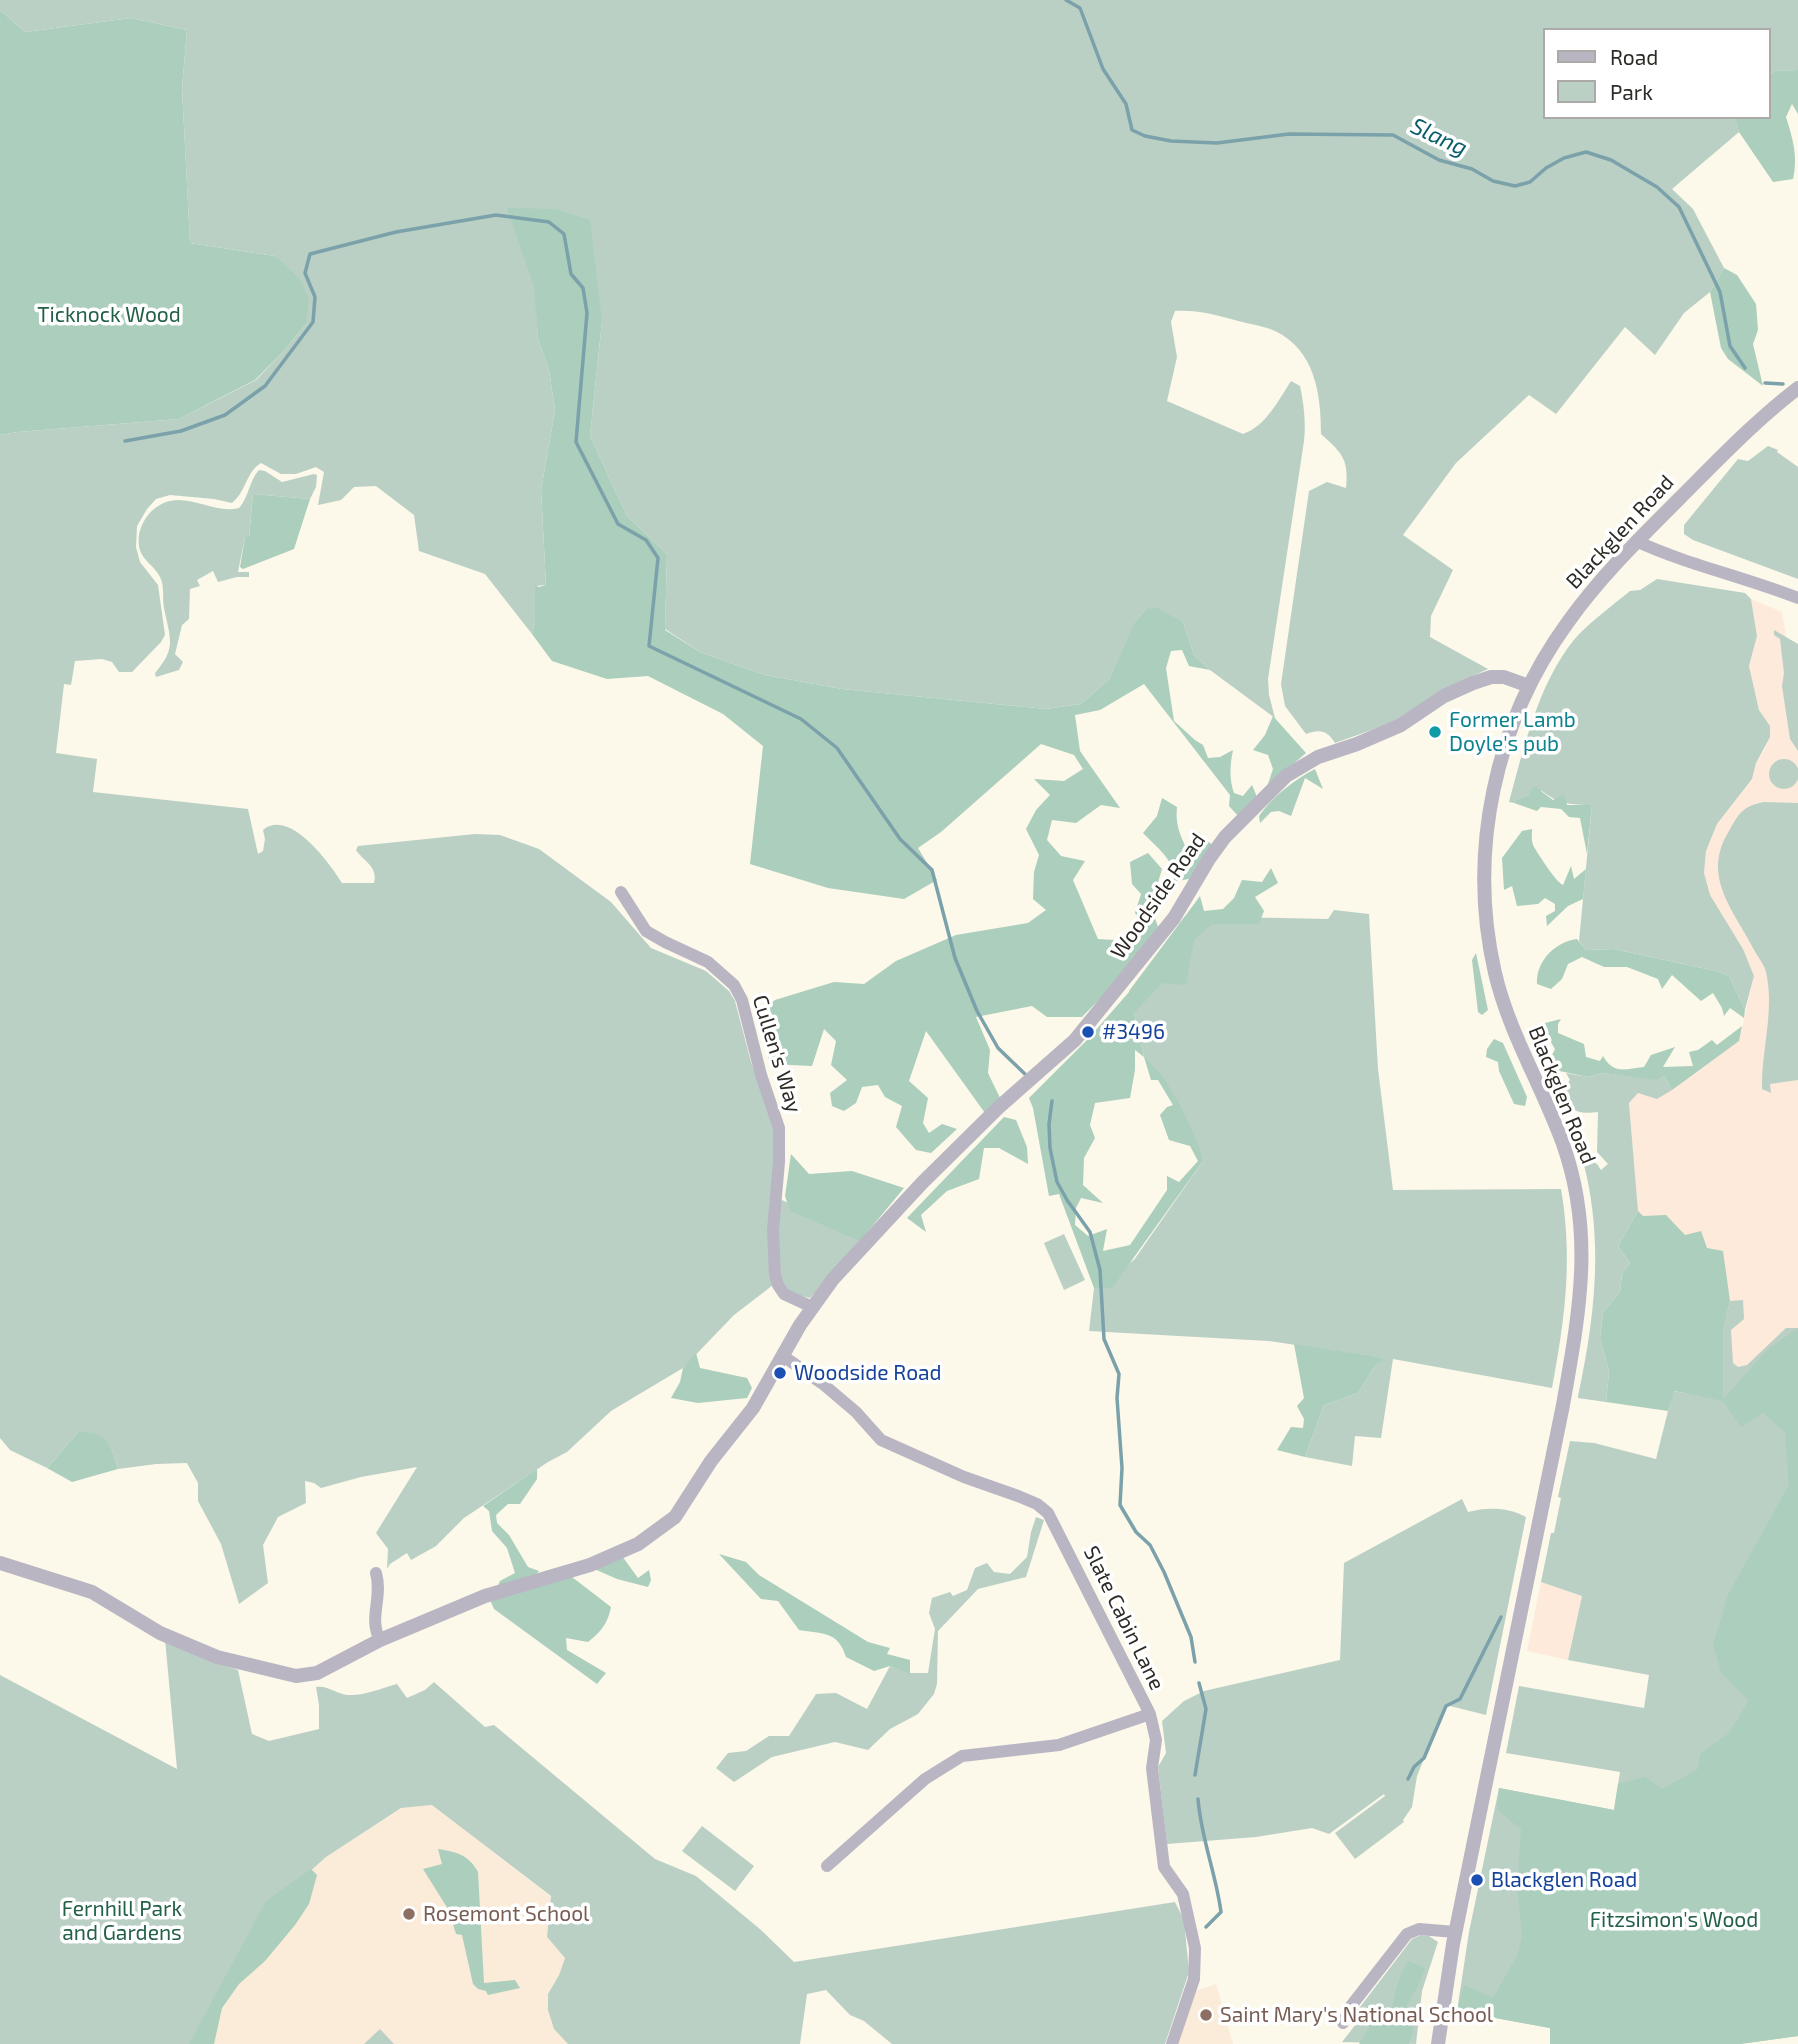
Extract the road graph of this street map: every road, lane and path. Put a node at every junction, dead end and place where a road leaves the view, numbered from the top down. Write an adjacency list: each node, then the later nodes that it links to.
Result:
1 (1798, 388): 2 (street, Blackglen Road)
2 (1636, 541): 3 (street); 4 (street, Blackglen Road)
3 (1798, 598)
4 (1529, 686): 6 (street, Woodside Road); 13 (street, Blackglen Road)
5 (621, 892): 6 (street, Cullen's Way)
6 (812, 1307): 7 (street, Woodside Road)
7 (783, 1356): 10 (street, Woodside Road); 11 (street, Slate Cabin Lane)
8 (0, 1563): 10 (street, Woodside Road)
9 (376, 1573): 10 (street)
10 (380, 1640)
11 (1150, 1714): 12 (street); 15 (street, Slate Cabin Lane)
12 (827, 1866)
13 (1455, 1932): 14 (street); 16 (street, Blackglen Road)
14 (1343, 2023)
15 (1172, 2044)
16 (1437, 2044)

